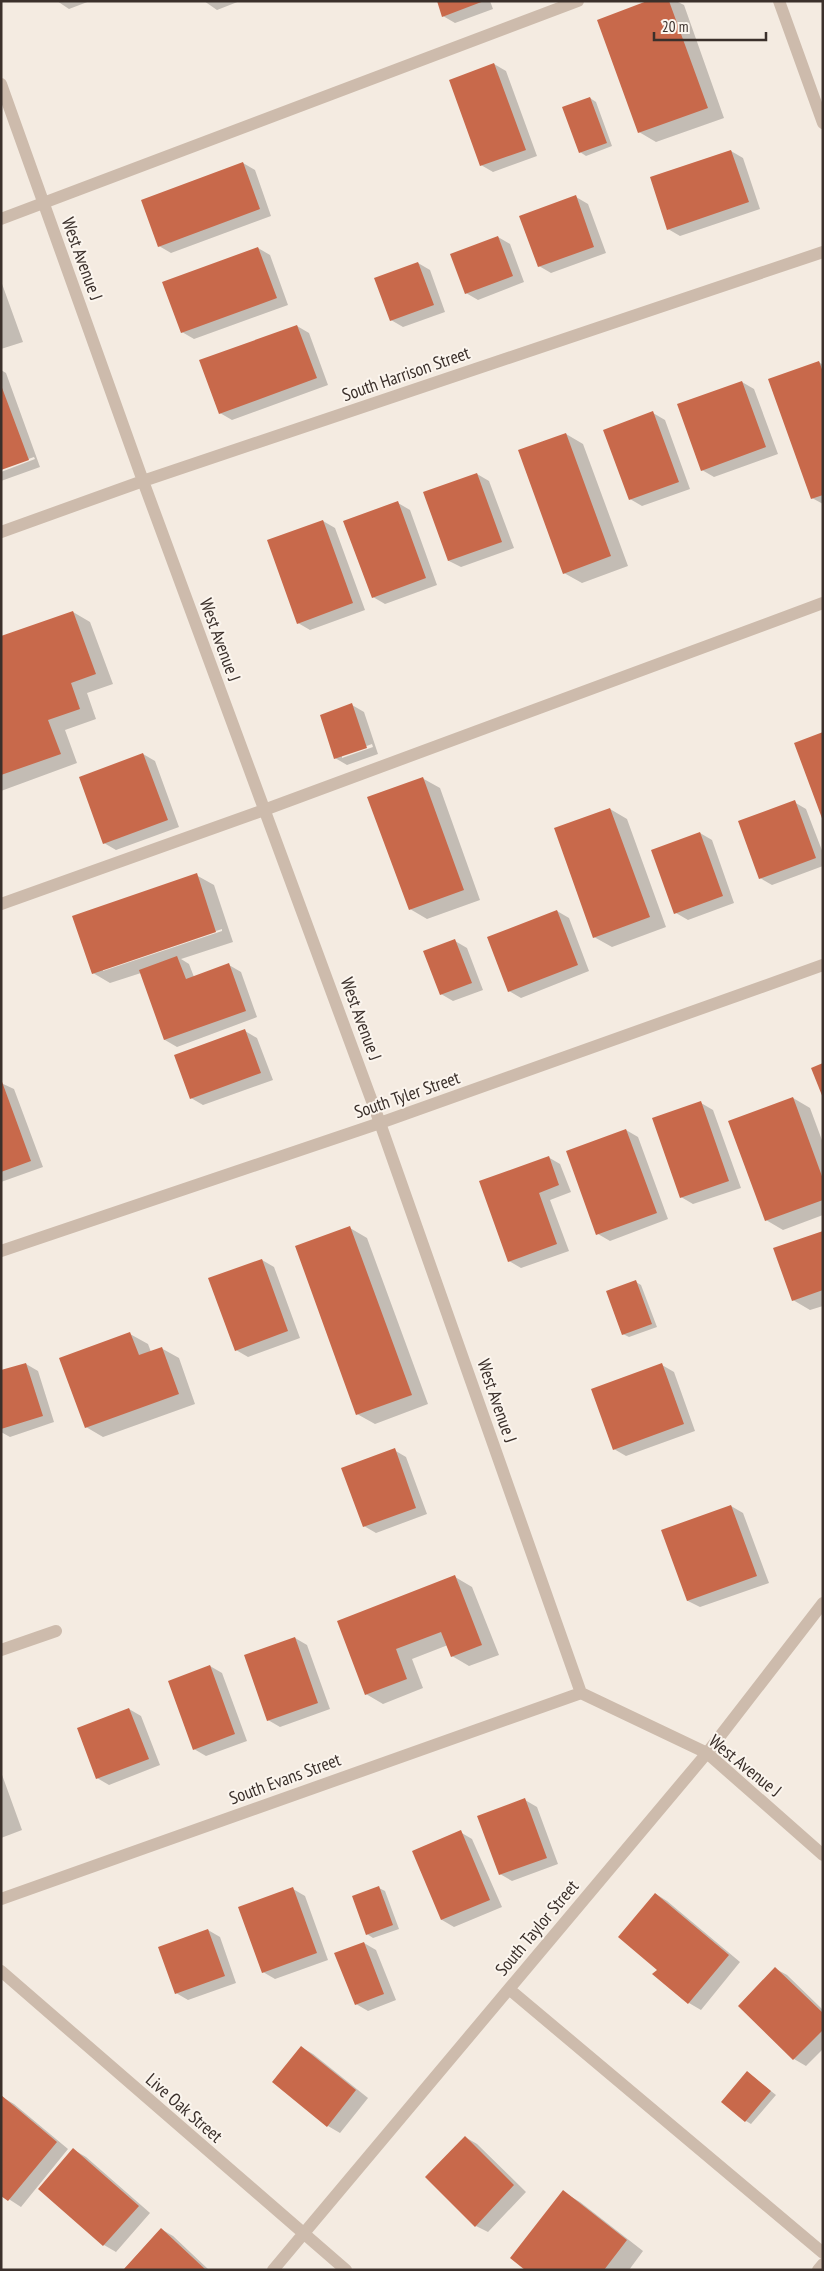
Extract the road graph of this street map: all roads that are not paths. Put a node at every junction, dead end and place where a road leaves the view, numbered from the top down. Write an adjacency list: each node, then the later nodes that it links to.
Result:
1 (578, 1): 5 (street)
2 (779, 1): 4 (street)
3 (1, 84): 5 (street, West Avenue J)
4 (823, 123)
5 (44, 204): 6 (street); 8 (street, West Avenue J)
6 (1, 219)
7 (823, 252): 8 (street, South Harrison Street)
8 (143, 482): 9 (street, South Harrison Street); 11 (street, West Avenue J)
9 (1, 532)
10 (823, 603): 11 (street)
11 (264, 810): 12 (street); 14 (street, West Avenue J)
12 (1, 904)
13 (823, 965): 14 (street, South Tyler Street)
14 (380, 1123): 15 (street, South Tyler Street); 19 (street, West Avenue J)
15 (1, 1251)
16 (823, 1604): 20 (street, South Taylor Street)
17 (56, 1631): 18 (street)
18 (1, 1650)
19 (580, 1693): 20 (street, West Avenue J); 22 (street, South Evans Street)
20 (707, 1753): 21 (street, West Avenue J); 24 (street, South Taylor Street)
21 (823, 1854)
22 (1, 1899)
23 (1, 1971): 25 (street, Live Oak Street)
24 (509, 1989): 25 (street, South Taylor Street); 26 (street)
25 (304, 2235): 28 (street, South Taylor Street); 29 (street, Live Oak Street)
26 (823, 2252)
27 (823, 2264): 30 (street)
28 (273, 2270)
29 (346, 2270)
30 (818, 2270)

